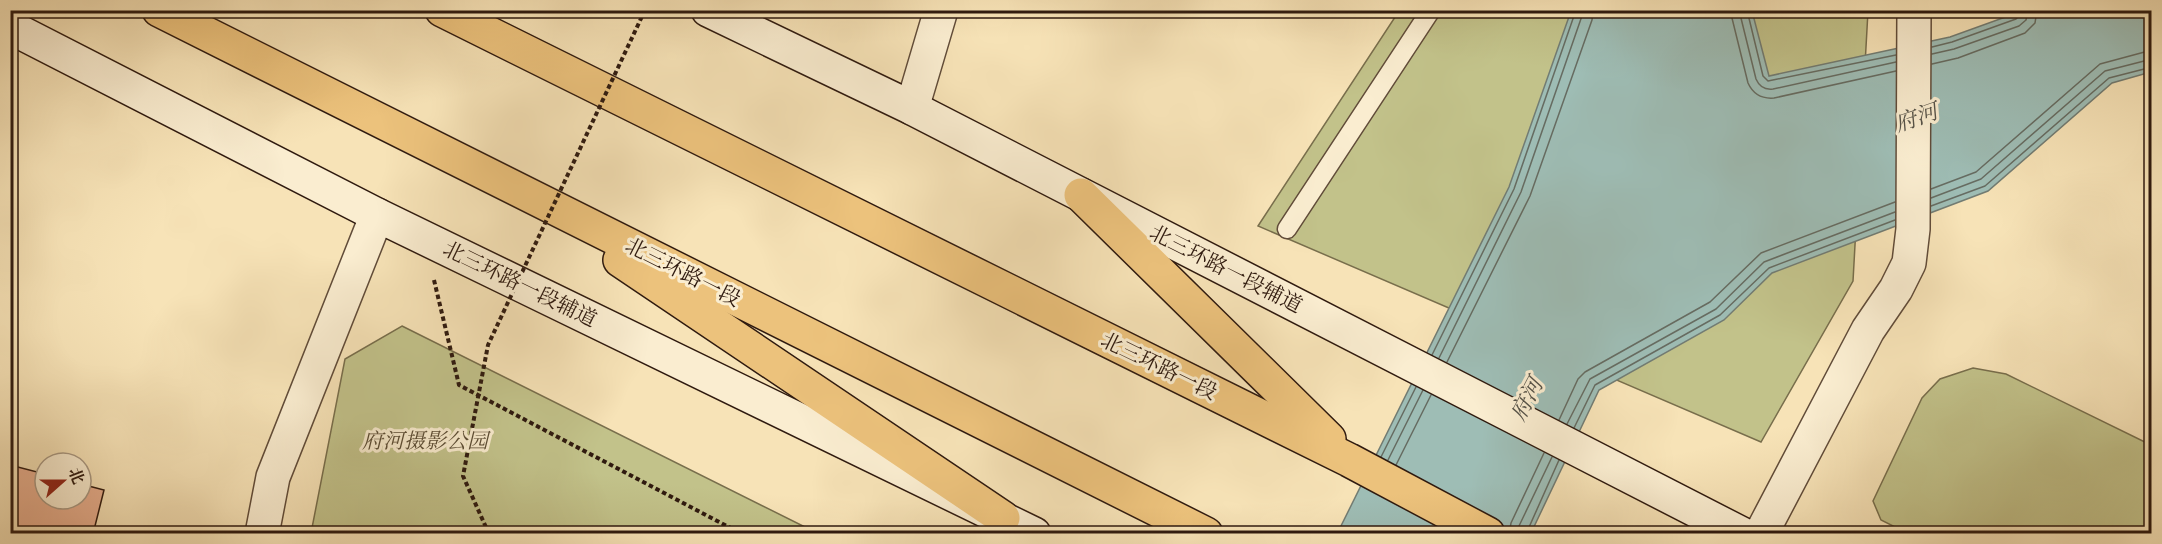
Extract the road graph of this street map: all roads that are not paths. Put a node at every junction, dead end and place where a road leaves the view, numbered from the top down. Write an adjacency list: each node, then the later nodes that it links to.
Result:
1 (159, 10): 9 (highway, 北三环路一段)
2 (442, 10): 13 (highway, 北三环路一段)
3 (708, 10): 8 (main road, 北三环路一段辅道)
4 (941, 10): 8 (main road)
5 (1431, 10): 12 (lane)
6 (1914, 10): 20 (main road)
7 (10, 27): 11 (main road, 北三环路一段辅道)
8 (912, 108): 10 (main road, 北三环路一段辅道)
9 (509, 185): 14 (highway); 17 (highway, 北三环路一段)
10 (1081, 195): 13 (highway); 19 (main road, 北三环路一段辅道)
11 (377, 215): 14 (main road, 北三环路一段辅道); 15 (main road)
12 (1287, 229)
13 (1349, 460): 18 (highway, 北三环路一段)
14 (1003, 518): 16 (main road, 北三环路一段辅道)
15 (262, 534)
16 (1034, 534)
17 (1206, 534)
18 (1488, 534)
19 (1742, 534)
20 (1761, 534)

